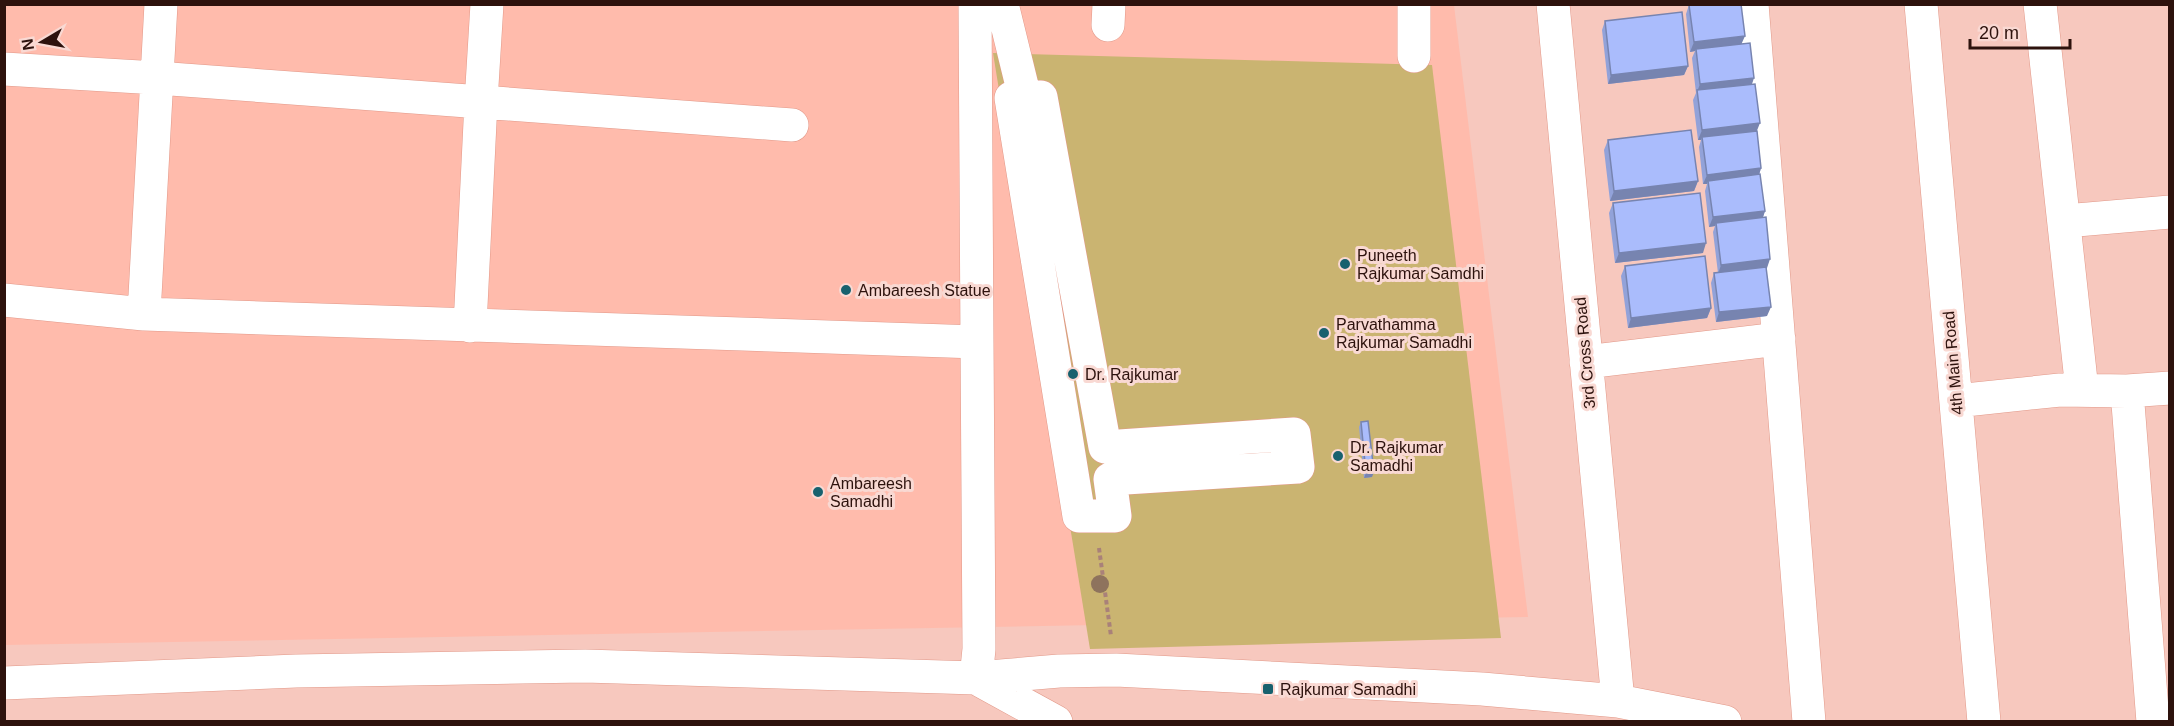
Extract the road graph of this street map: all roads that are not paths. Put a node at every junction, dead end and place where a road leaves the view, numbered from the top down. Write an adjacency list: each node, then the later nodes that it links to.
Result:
1 (161, 4): 12 (street)
2 (487, 4): 14 (street)
3 (975, 4): 22 (street)
4 (1002, 4): 13 (street)
5 (1414, 4): 10 (street)
6 (1553, 4): 23 (street, 3rd Cross Road)
7 (1752, 4): 21 (street)
8 (1921, 4): 27 (street, 4th Main Road)
9 (2040, 4): 17 (street)
10 (1414, 56)
11 (4, 69): 12 (street)
12 (157, 78): 14 (street); 19 (street)
13 (1025, 98): 13 (street)
14 (481, 102): 15 (street); 20 (street)
15 (792, 125)
16 (2169, 212): 17 (street)
17 (2065, 221): 25 (street)
18 (4, 300): 19 (street)
19 (144, 314): 20 (street)
20 (470, 326): 22 (street)
21 (1779, 339): 23 (street); 33 (street)
22 (977, 342): 28 (street)
23 (1586, 362): 30 (street, 3rd Cross Road)
24 (2169, 388): 26 (street)
25 (2082, 390): 26 (street); 27 (street)
26 (2127, 391): 35 (street)
27 (1956, 401): 34 (street, 4th Main Road)
28 (976, 678): 29 (street); 30 (street); 31 (street)
29 (4, 682)
30 (1618, 701): 32 (street)
31 (1056, 722)
32 (1725, 722)
33 (1809, 722)
34 (1984, 722)
35 (2153, 722)

